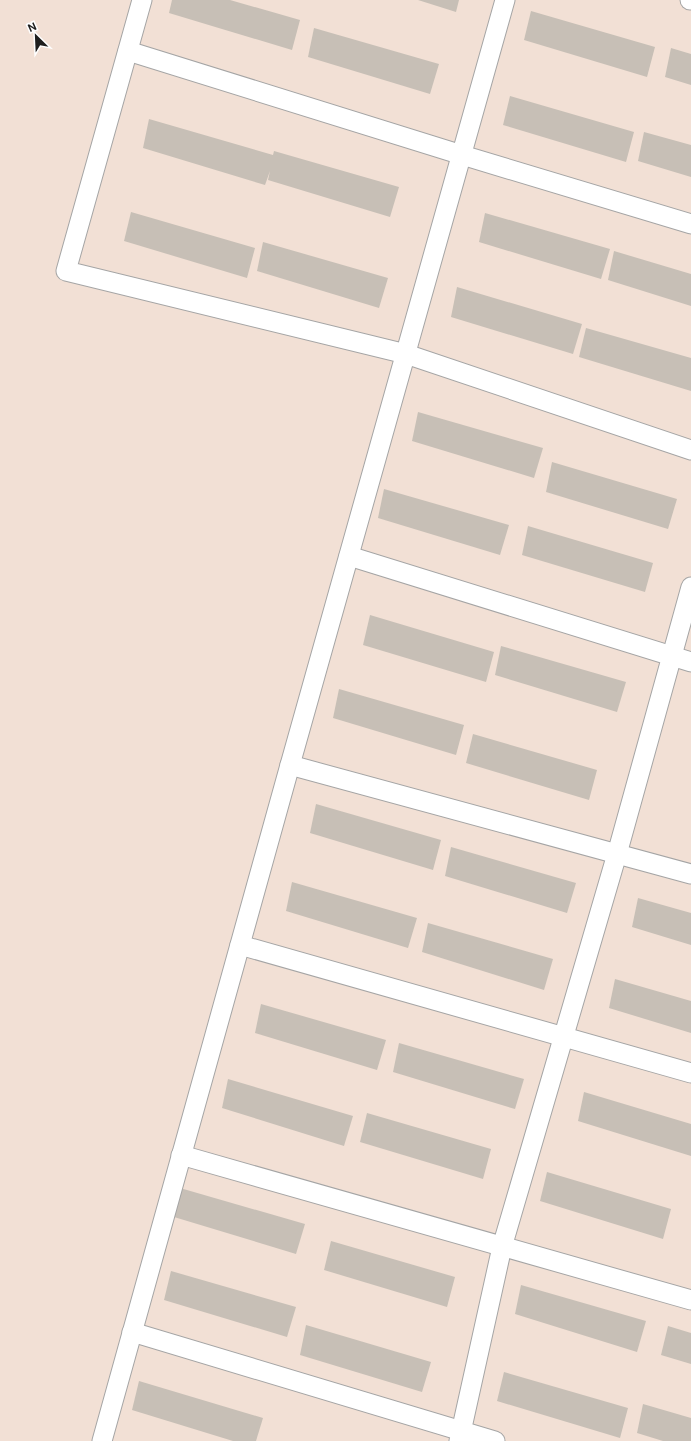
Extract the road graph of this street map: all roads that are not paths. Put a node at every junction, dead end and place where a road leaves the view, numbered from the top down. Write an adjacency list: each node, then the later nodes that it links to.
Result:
1 (142, 0): 3 (street)
2 (506, 0): 4 (street)
3 (128, 51): 4 (street); 6 (street)
4 (462, 155): 5 (street); 6 (street)
5 (691, 224)
6 (406, 354): 7 (street); 8 (street)
7 (691, 450)
8 (348, 556): 10 (street); 12 (street)
9 (691, 587): 10 (street)
10 (672, 657): 11 (street); 13 (street)
11 (691, 662)
12 (290, 765): 13 (street); 15 (street)
13 (617, 854): 14 (street); 16 (street)
14 (691, 874)
15 (240, 945): 16 (street); 18 (street)
16 (563, 1037): 17 (street); 19 (street)
17 (691, 1073)
18 (182, 1155): 19 (street); 21 (street)
19 (502, 1247): 20 (street); 22 (street)
20 (691, 1300)
21 (132, 1332): 22 (street); 23 (street)
22 (460, 1436): 24 (street)
23 (102, 1441)
24 (495, 1441)

